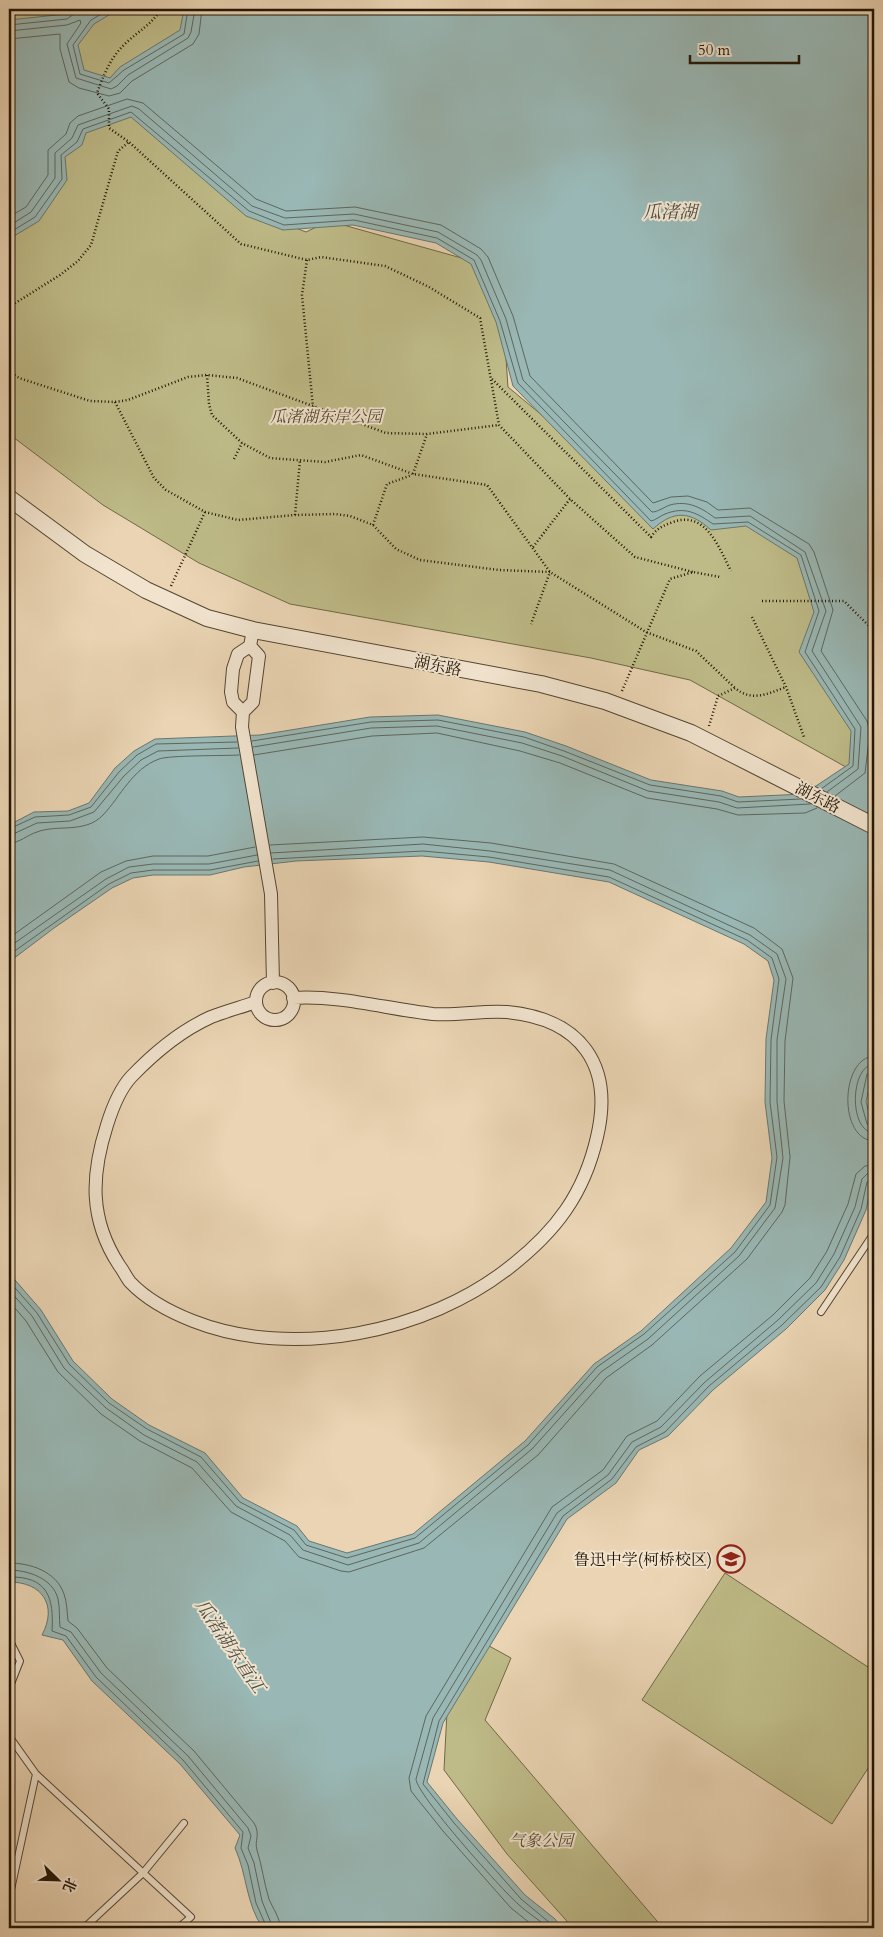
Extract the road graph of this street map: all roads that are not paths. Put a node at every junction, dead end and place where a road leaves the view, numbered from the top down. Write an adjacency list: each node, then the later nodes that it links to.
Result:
1 (9, 498): 2 (street, 湖东路)
2 (252, 630): 3 (street); 5 (street, 湖东路)
3 (250, 646): 4 (street); 4 (street)
4 (243, 712): 6 (street)
5 (874, 826)
6 (273, 983): 7 (street); 8 (street)
7 (294, 998): 8 (street); 8 (street)
8 (256, 1002)
9 (874, 1232): 10 (lane)
10 (820, 1312)
11 (9, 1639): 12 (lane)
12 (9, 1689)
13 (9, 1736): 14 (lane)
14 (36, 1774): 16 (lane); 17 (lane)
15 (184, 1823): 16 (lane)
16 (144, 1873): 19 (lane); 20 (lane)
17 (11, 1888): 18 (lane)
18 (9, 1899)
19 (84, 1928)
20 (178, 1928)

